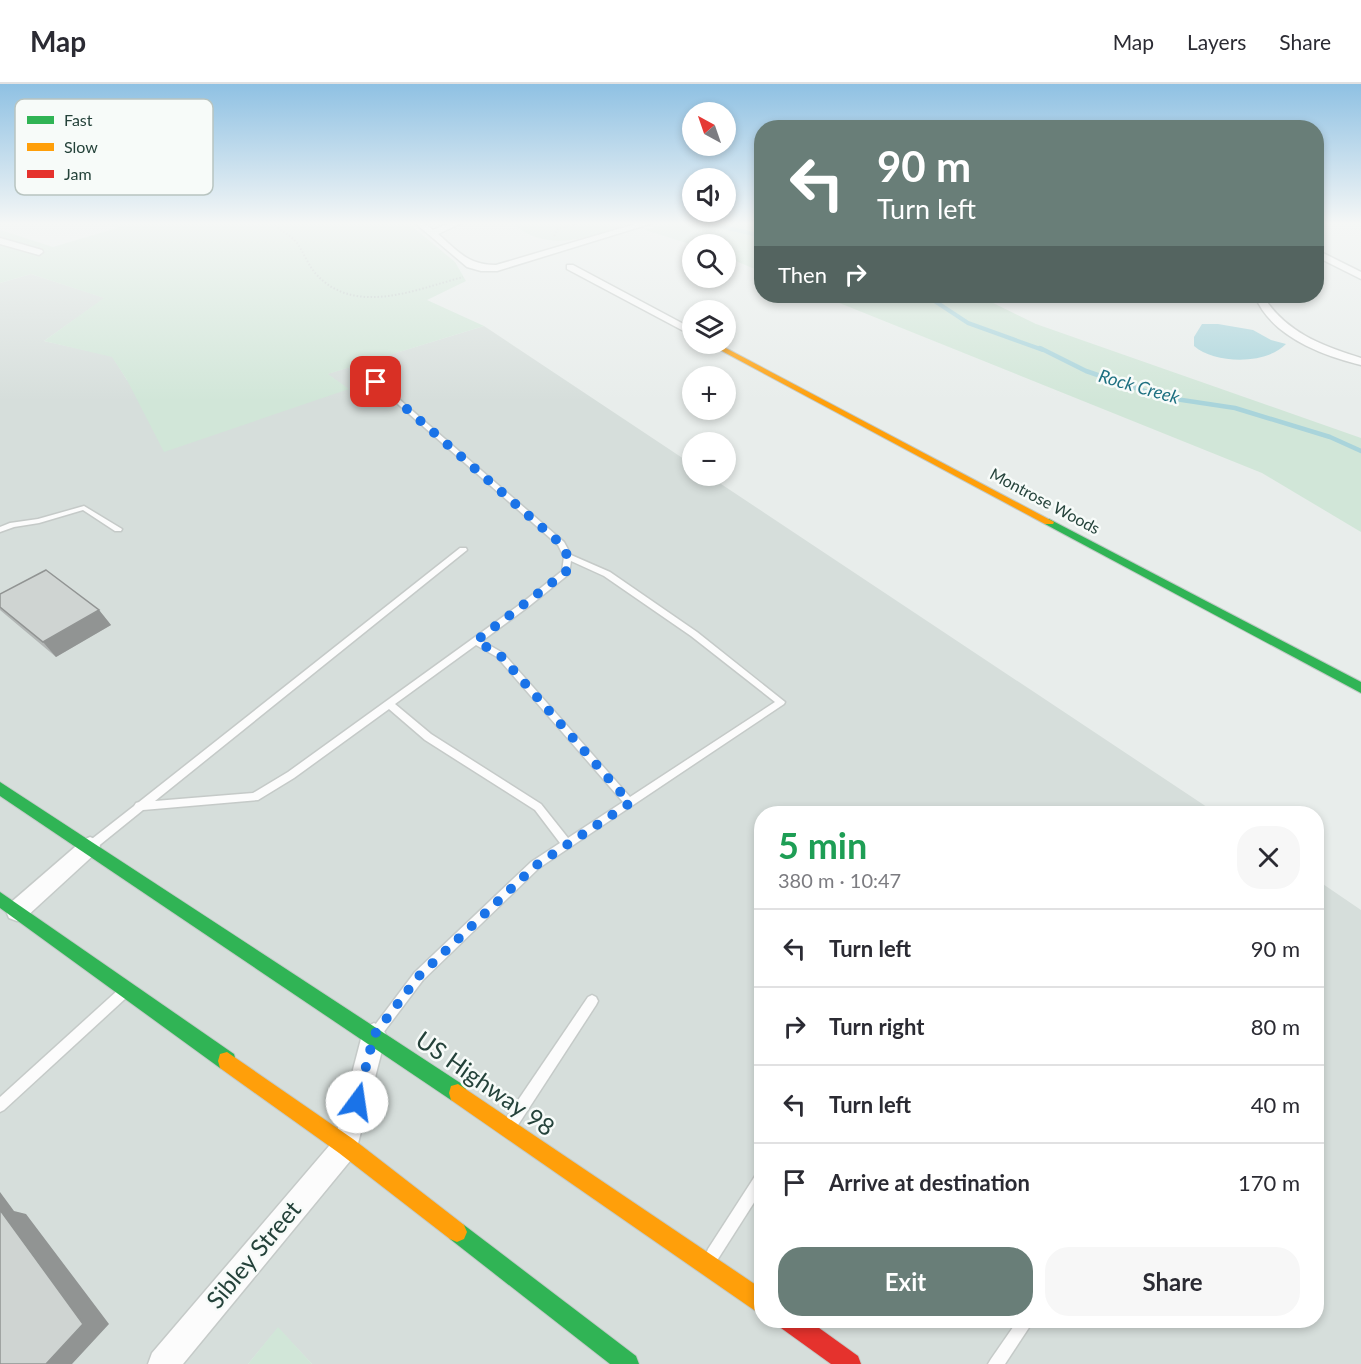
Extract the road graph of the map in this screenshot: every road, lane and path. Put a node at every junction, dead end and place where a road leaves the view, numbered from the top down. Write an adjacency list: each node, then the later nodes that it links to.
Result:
1 (326, 282): 3 (path)
2 (597, 282): 5 (street)
3 (418, 290)
4 (1263, 303): 7 (street)
5 (682, 327)
6 (731, 354): 14 (main road, Montrose Woods)
7 (1361, 362)
8 (376, 382): 12 (lane)
9 (118, 529): 10 (lane)
10 (0, 530)
11 (463, 550): 18 (lane)
12 (568, 557): 13 (lane); 17 (lane)
13 (476, 641): 15 (lane); 17 (lane)
14 (1361, 688)
15 (388, 704): 18 (lane); 19 (lane)
16 (0, 788): 20 (main road, US Highway 98)
17 (630, 803): 19 (lane)
18 (139, 806): 20 (lane)
19 (567, 844): 24 (lane)
20 (90, 846): 21 (street); 24 (main road, US Highway 98)
21 (8, 905): 22 (main road)
22 (126, 990): 25 (lane); 27 (main road)
23 (592, 1001): 26 (lane)
24 (374, 1035): 26 (main road, US Highway 98); 27 (street)
25 (0, 1106)
26 (508, 1127): 29 (main road, US Highway 98)
27 (346, 1146): 33 (street, Sibley Street); 34 (main road)
28 (754, 1191): 29 (lane)
29 (707, 1264): 30 (main road, US Highway 98)
30 (754, 1296)
31 (800, 1328): 35 (main road)
32 (1022, 1328): 36 (lane)
33 (163, 1364)
34 (628, 1364)
35 (850, 1364)
36 (996, 1364)

